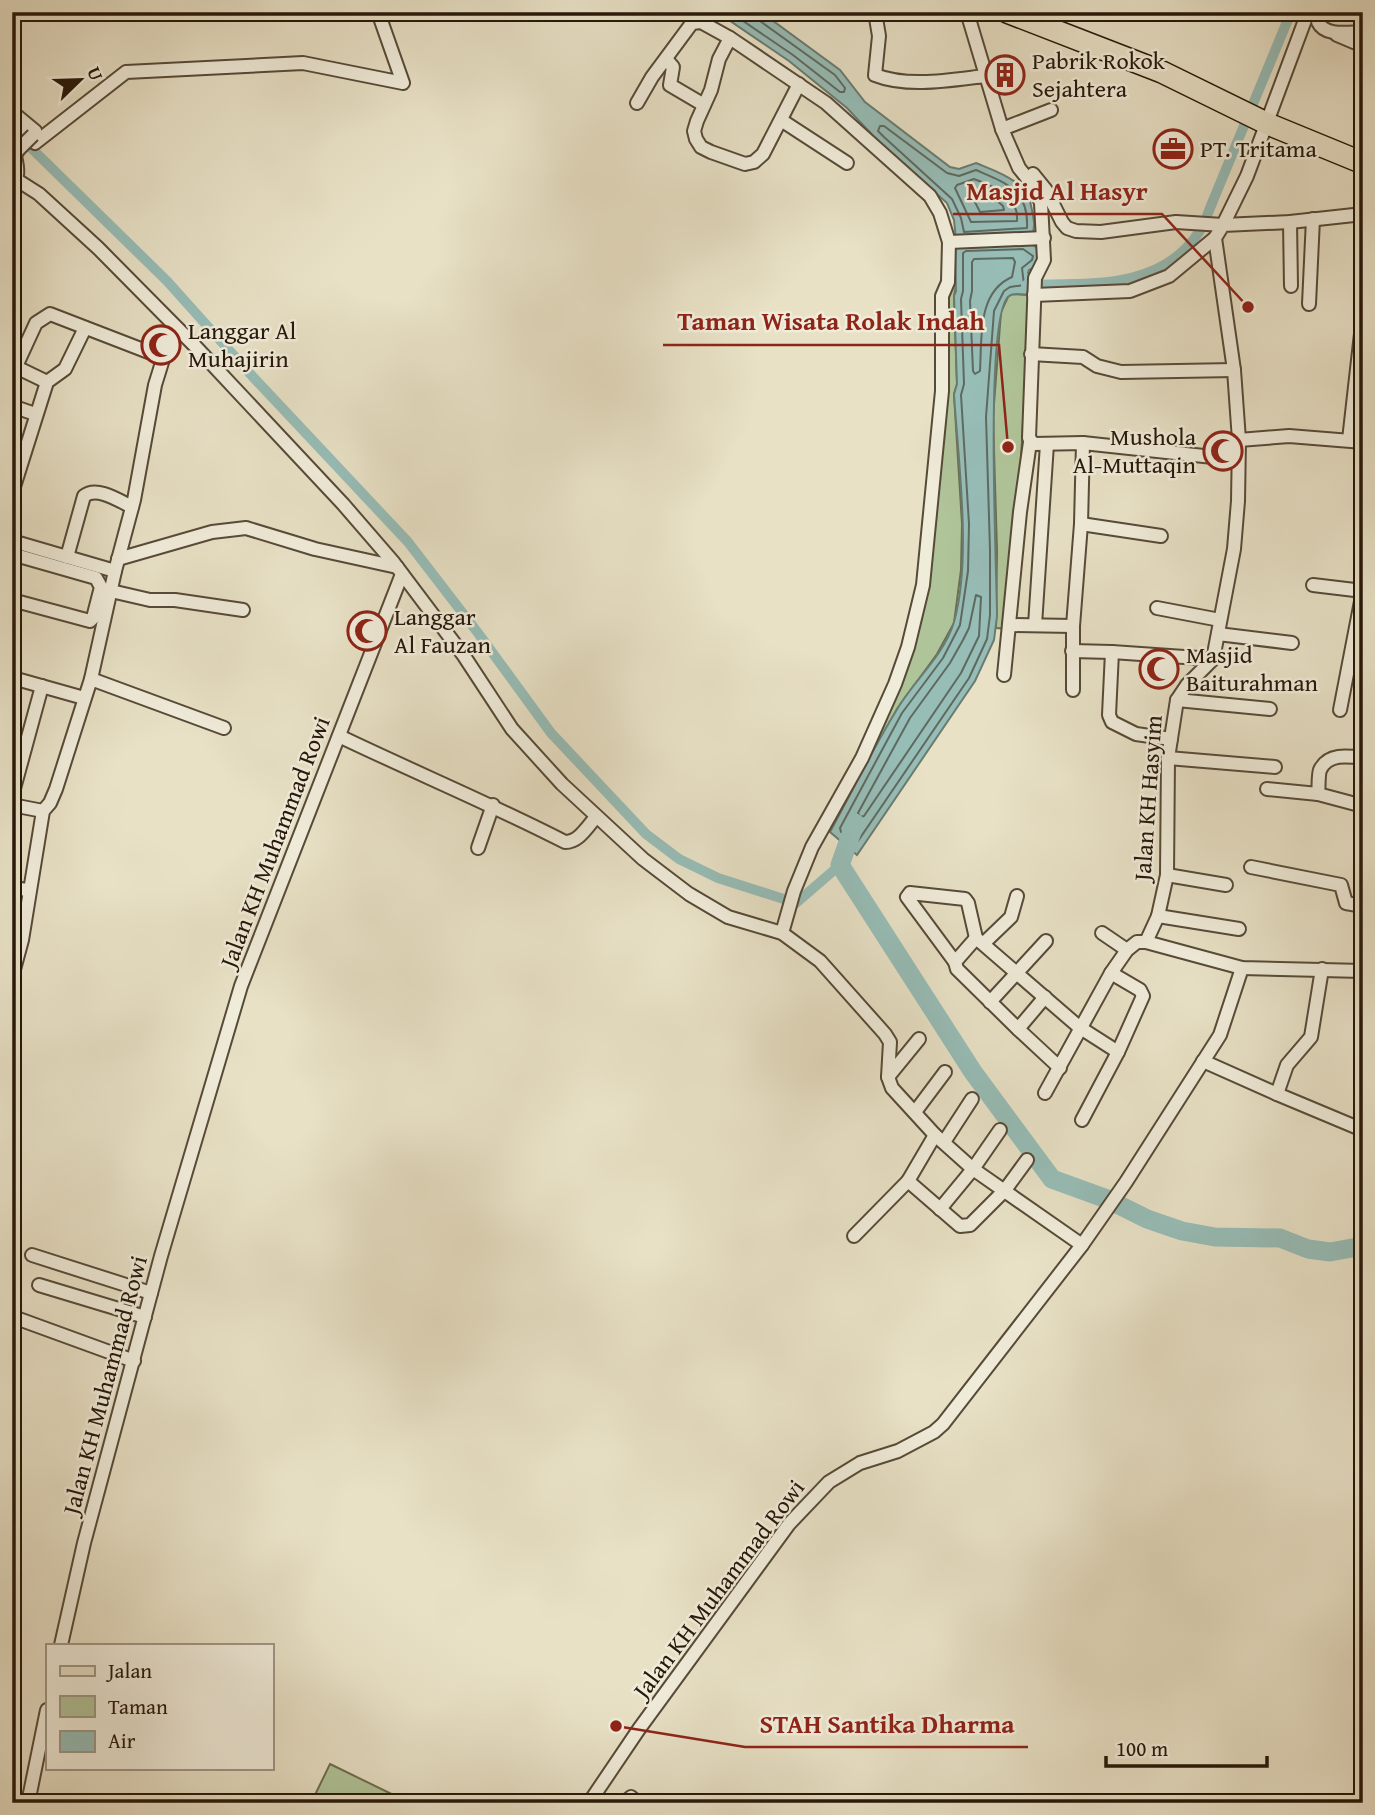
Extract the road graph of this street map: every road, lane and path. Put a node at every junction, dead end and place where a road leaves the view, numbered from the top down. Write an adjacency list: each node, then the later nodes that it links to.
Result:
1 (378, 12): 20 (street)
2 (875, 12): 12 (street)
3 (967, 12): 12 (street)
4 (1007, 12): 19 (main road)
5 (1308, 12): 19 (street)
6 (1321, 12): 7 (street)
7 (1330, 32): 8 (street); 10 (street)
8 (1363, 32)
9 (730, 38): 11 (street); 13 (street); 15 (street)
10 (1363, 46)
11 (666, 59): 14 (street); 15 (street)
12 (985, 76): 21 (street)
13 (799, 84): 18 (street); 32 (street)
14 (637, 103)
15 (704, 105): 18 (street)
16 (1051, 110): 21 (street)
17 (12, 112): 25 (street, bridge)
18 (781, 120): 23 (street)
19 (1266, 124): 24 (main road); 29 (street)
20 (12, 126)
21 (1002, 129): 22 (street)
22 (1010, 148): 29 (street); 31 (street)
23 (847, 163)
24 (1363, 163)
25 (15, 184): 38 (street)
26 (1363, 214): 27 (street)
27 (1313, 219): 28 (street); 35 (street)
28 (1290, 222): 29 (street); 33 (street)
29 (1220, 224): 30 (street)
30 (1214, 238): 34 (street); 41 (street)
31 (1038, 239): 32 (street); 34 (street)
32 (952, 242): 110 (street)
33 (1291, 286)
34 (1034, 294): 39 (street)
35 (1309, 304)
36 (1363, 316): 44 (street)
37 (85, 328): 40 (street); 42 (street); 43 (street)
38 (178, 329): 40 (street); 62 (street)
39 (1031, 354): 41 (street); 49 (street)
40 (164, 358): 55 (street)
41 (1234, 370): 47 (street)
42 (14, 371): 43 (street)
43 (47, 382): 46 (street)
44 (1358, 394): 48 (street)
45 (12, 407): 46 (street)
46 (35, 414): 54 (street)
47 (1239, 440): 48 (street); 68 (street)
48 (1349, 440): 50 (street)
49 (1030, 442): 52 (street); 69 (street)
50 (1363, 442)
51 (1083, 443): 52 (street); 53 (street); 56 (street)
52 (1047, 444): 70 (street)
53 (1213, 457)
54 (12, 492)
55 (132, 506): 60 (street); 61 (street)
56 (1081, 524): 57 (street); 71 (street)
57 (1161, 536)
58 (12, 541): 60 (street)
59 (12, 554): 65 (street)
60 (67, 557): 61 (street)
61 (116, 565): 62 (street); 64 (street)
62 (400, 570): 87 (street, Jalan KH Muhammad Rowi); 99 (street)
63 (1313, 585): 85 (street)
64 (111, 591): 67 (street); 78 (street)
65 (12, 600)
66 (1157, 608): 68 (street)
67 (243, 610)
68 (1220, 620): 72 (street)
69 (1009, 625): 70 (street); 77 (street)
70 (1035, 625): 71 (street)
71 (1073, 626): 74 (street)
72 (1218, 634): 73 (street); 76 (street)
73 (1292, 643)
74 (1072, 651): 75 (street); 81 (street)
75 (1112, 652): 76 (street); 88 (street)
76 (1213, 659): 83 (street, Jalan KH Hasyim)
77 (1004, 675)
78 (91, 679): 82 (street); 86 (street)
79 (12, 682): 80 (street)
80 (42, 686): 82 (street); 94 (street)
81 (1073, 690)
82 (84, 698): 98 (street)
83 (1177, 700): 84 (street); 88 (street, Jalan KH Hasyim)
84 (1270, 709)
85 (1340, 710)
86 (224, 728)
87 (339, 736): 96 (street); 150 (street, Jalan KH Muhammad Rowi)
88 (1171, 739): 89 (street, Jalan KH Hasyim)
89 (1168, 758): 91 (street); 102 (street, Jalan KH Hasyim)
90 (1363, 758): 93 (street)
91 (1275, 766)
92 (1267, 789): 93 (street)
93 (1318, 794): 97 (street)
94 (12, 796)
95 (12, 804): 98 (street)
96 (493, 805): 99 (street); 100 (street)
97 (1363, 806)
98 (43, 811): 105 (street)
99 (596, 817): 110 (street)
100 (478, 848)
101 (1251, 867): 107 (street)
102 (1167, 875): 103 (street); 108 (street, Jalan KH Hasyim)
103 (1226, 885)
104 (12, 888): 105 (street)
105 (28, 890): 122 (street)
106 (1017, 896): 112 (street)
107 (1363, 906)
108 (1158, 916): 109 (street); 114 (street, Jalan KH Hasyim)
109 (1239, 929)
110 (782, 933): 132 (street)
111 (1102, 933): 115 (street)
112 (980, 940): 116 (street); 116 (street); 121 (street)
113 (1046, 941): 121 (street)
114 (1146, 942): 115 (street); 117 (street)
115 (1127, 950): 120 (street)
116 (955, 962): 124 (street)
117 (1242, 968): 118 (street); 129 (street, Jalan KH Muhammad Rowi)
118 (1322, 969): 119 (street); 134 (street)
119 (1363, 971)
120 (1111, 973): 125 (street); 128 (street)
121 (1017, 974): 123 (street); 124 (street)
122 (12, 977)
123 (1045, 997): 125 (street); 126 (street)
124 (990, 1002): 126 (street)
125 (1079, 1027): 128 (street); 130 (street)
126 (1018, 1029): 130 (street)
127 (919, 1039): 132 (street)
128 (1118, 1052): 137 (street)
129 (1203, 1061): 134 (street); 147 (street, Jalan KH Muhammad Rowi)
130 (1060, 1068): 133 (street)
131 (945, 1072): 136 (street)
132 (888, 1077): 136 (street)
133 (1045, 1093)
134 (1277, 1094): 139 (street)
135 (972, 1099): 140 (street)
136 (915, 1112): 140 (street)
137 (1082, 1120)
138 (1000, 1130): 142 (street)
139 (1363, 1130)
140 (939, 1138): 142 (street); 143 (street)
141 (1027, 1160): 144 (street)
142 (973, 1169): 144 (street); 145 (street)
143 (908, 1181): 145 (street); 146 (street)
144 (1005, 1189): 145 (street); 147 (street)
145 (940, 1209)
146 (854, 1236)
147 (1082, 1245): 157 (street, Jalan KH Muhammad Rowi)
148 (32, 1255): 150 (street)
149 (39, 1285): 151 (street)
150 (151, 1293): 151 (street, Jalan KH Muhammad Rowi)
151 (145, 1317): 153 (street, Jalan KH Muhammad Rowi)
152 (16, 1318): 153 (street)
153 (134, 1361): 154 (street, Jalan KH Muhammad Rowi)
154 (61, 1644)
155 (46, 1715): 156 (street)
156 (29, 1803)
157 (589, 1803)
158 (624, 1803): 159 (street)
159 (638, 1803)

